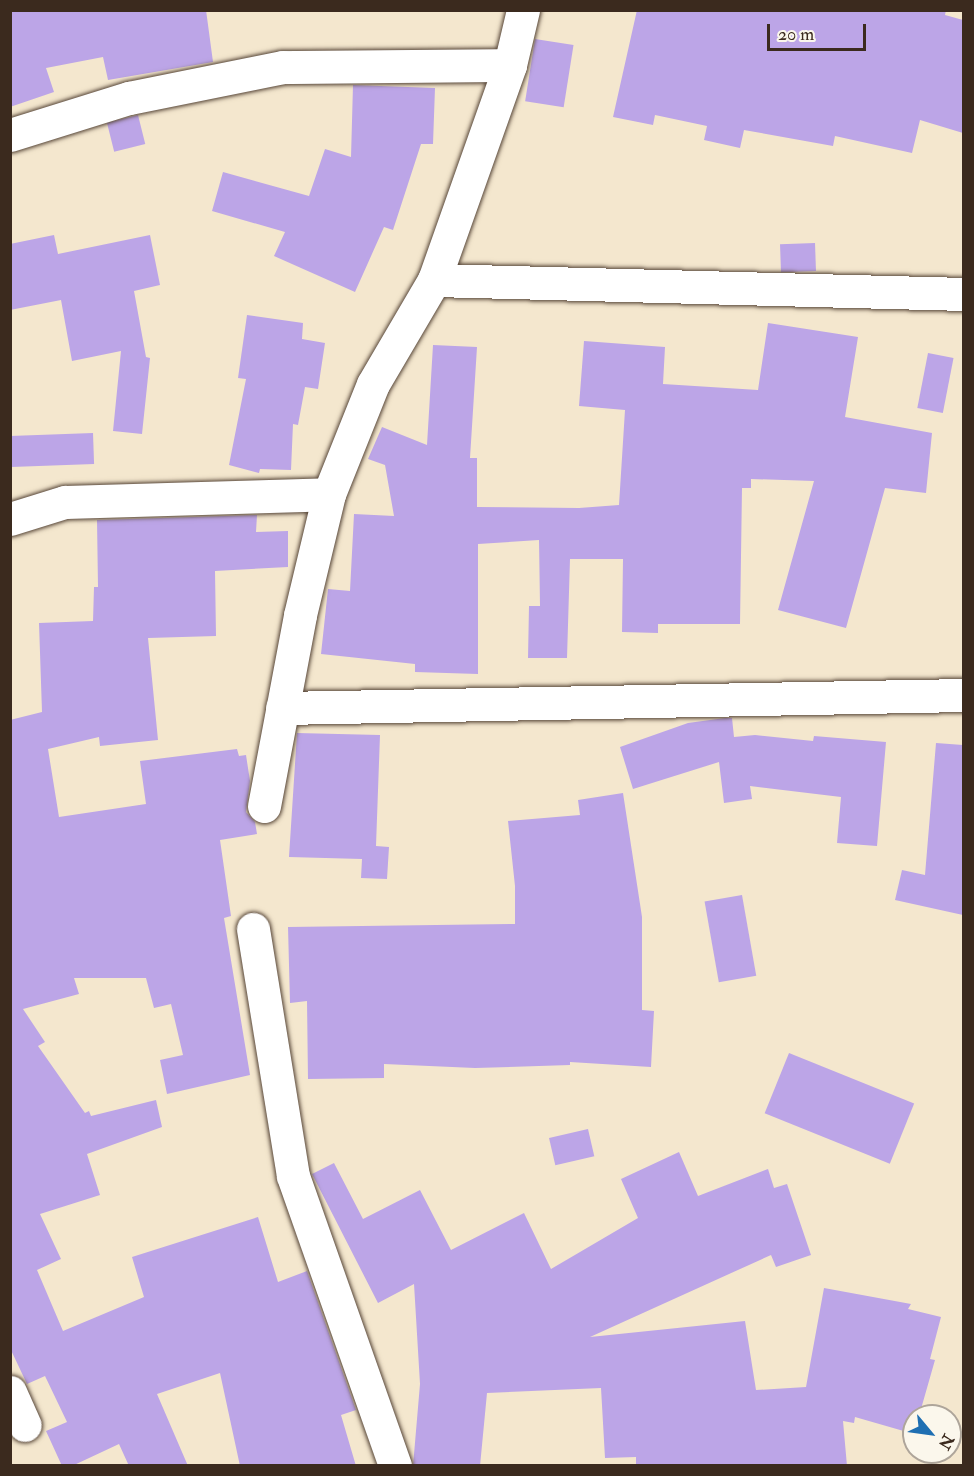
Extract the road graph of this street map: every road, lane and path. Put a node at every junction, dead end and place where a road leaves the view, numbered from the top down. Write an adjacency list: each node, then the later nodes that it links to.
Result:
1 (523, 10): 2 (street)
2 (510, 65): 3 (street); 4 (street)
3 (10, 135)
4 (434, 280): 5 (street); 6 (street)
5 (963, 294)
6 (328, 494): 7 (street); 9 (street)
7 (10, 519)
8 (963, 695): 9 (street)
9 (282, 708): 10 (street)
10 (264, 806)
11 (253, 929): 14 (street)
12 (10, 1392): 13 (street)
13 (25, 1425)
14 (394, 1466)

